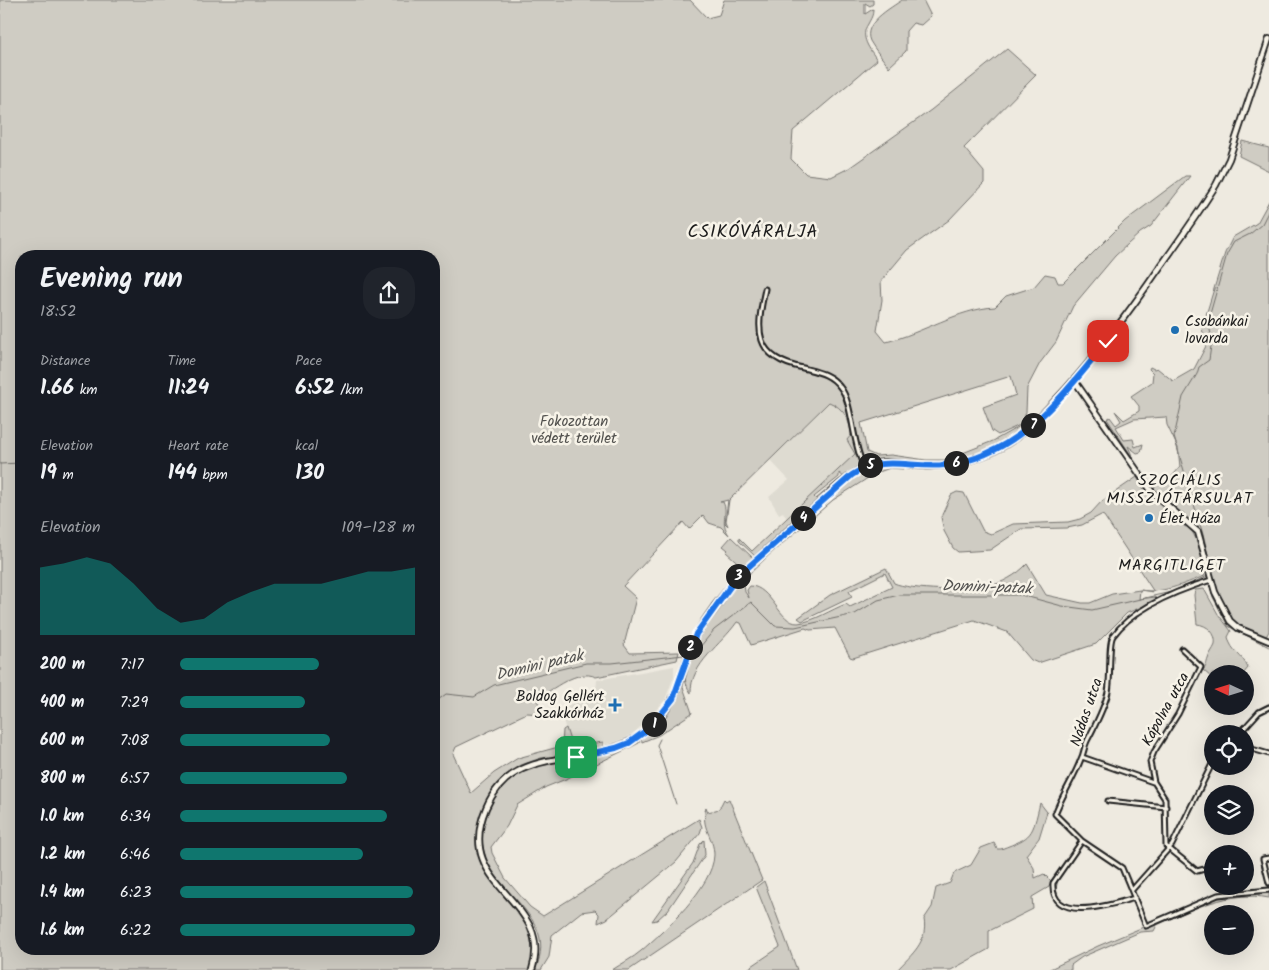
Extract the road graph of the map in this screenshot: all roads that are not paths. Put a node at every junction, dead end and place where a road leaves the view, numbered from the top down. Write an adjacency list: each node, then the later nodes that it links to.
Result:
1 (1269, 40): 3 (main road)
2 (765, 289): 4 (street)
3 (1074, 380): 4 (main road); 5 (main road)
4 (864, 467): 27 (main road)
5 (1210, 580): 6 (main road); 12 (street, Nádas utca)
6 (1269, 641)
7 (1182, 649): 14 (street, Kápolna utca)
8 (1269, 707): 9 (street)
9 (1247, 725)
10 (1254, 750): 11 (street)
11 (1269, 754)
12 (1082, 757): 14 (street); 17 (street, Nádas utca)
13 (1207, 775): 18 (street)
14 (1154, 782): 16 (street, Kápolna utca)
15 (1108, 801): 16 (street)
16 (1166, 807): 18 (street, Kápolna utca)
17 (1082, 842): 22 (street); 26 (street)
18 (1168, 848): 20 (street); 22 (street)
19 (1269, 858): 21 (street)
20 (1204, 869)
21 (1269, 883)
22 (1132, 890): 26 (street)
23 (1269, 890): 24 (street)
24 (1254, 891)
25 (1220, 895): 26 (street)
26 (1135, 898)
27 (532, 970)

